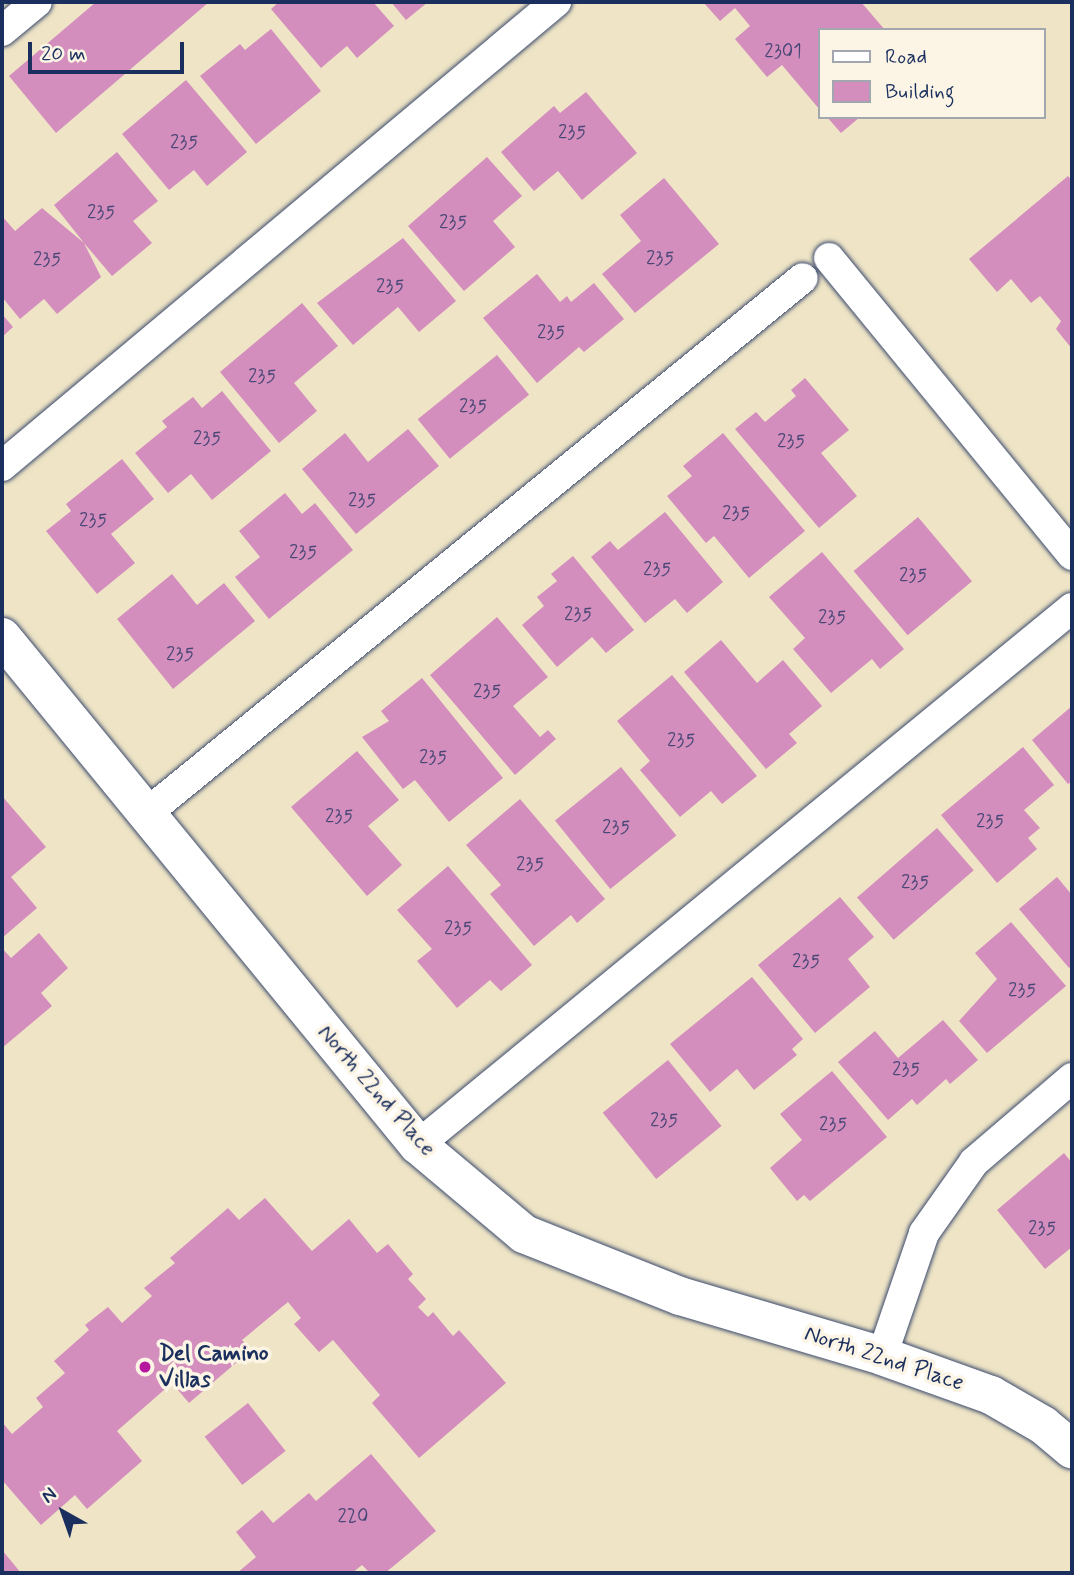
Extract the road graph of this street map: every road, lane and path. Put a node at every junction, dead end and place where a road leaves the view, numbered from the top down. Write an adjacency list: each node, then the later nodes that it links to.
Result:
1 (37, 2): 3 (lane)
2 (556, 2): 6 (lane)
3 (2, 31)
4 (829, 258): 7 (lane)
5 (803, 278): 10 (lane)
6 (2, 466)
7 (1072, 555)
8 (1072, 608): 12 (lane)
9 (2, 637): 10 (street, North 22nd Place)
10 (147, 813): 12 (street, North 22nd Place)
11 (1072, 1078): 13 (lane)
12 (418, 1145): 13 (street, North 22nd Place)
13 (882, 1356): 14 (street, North 22nd Place)
14 (1072, 1449)

